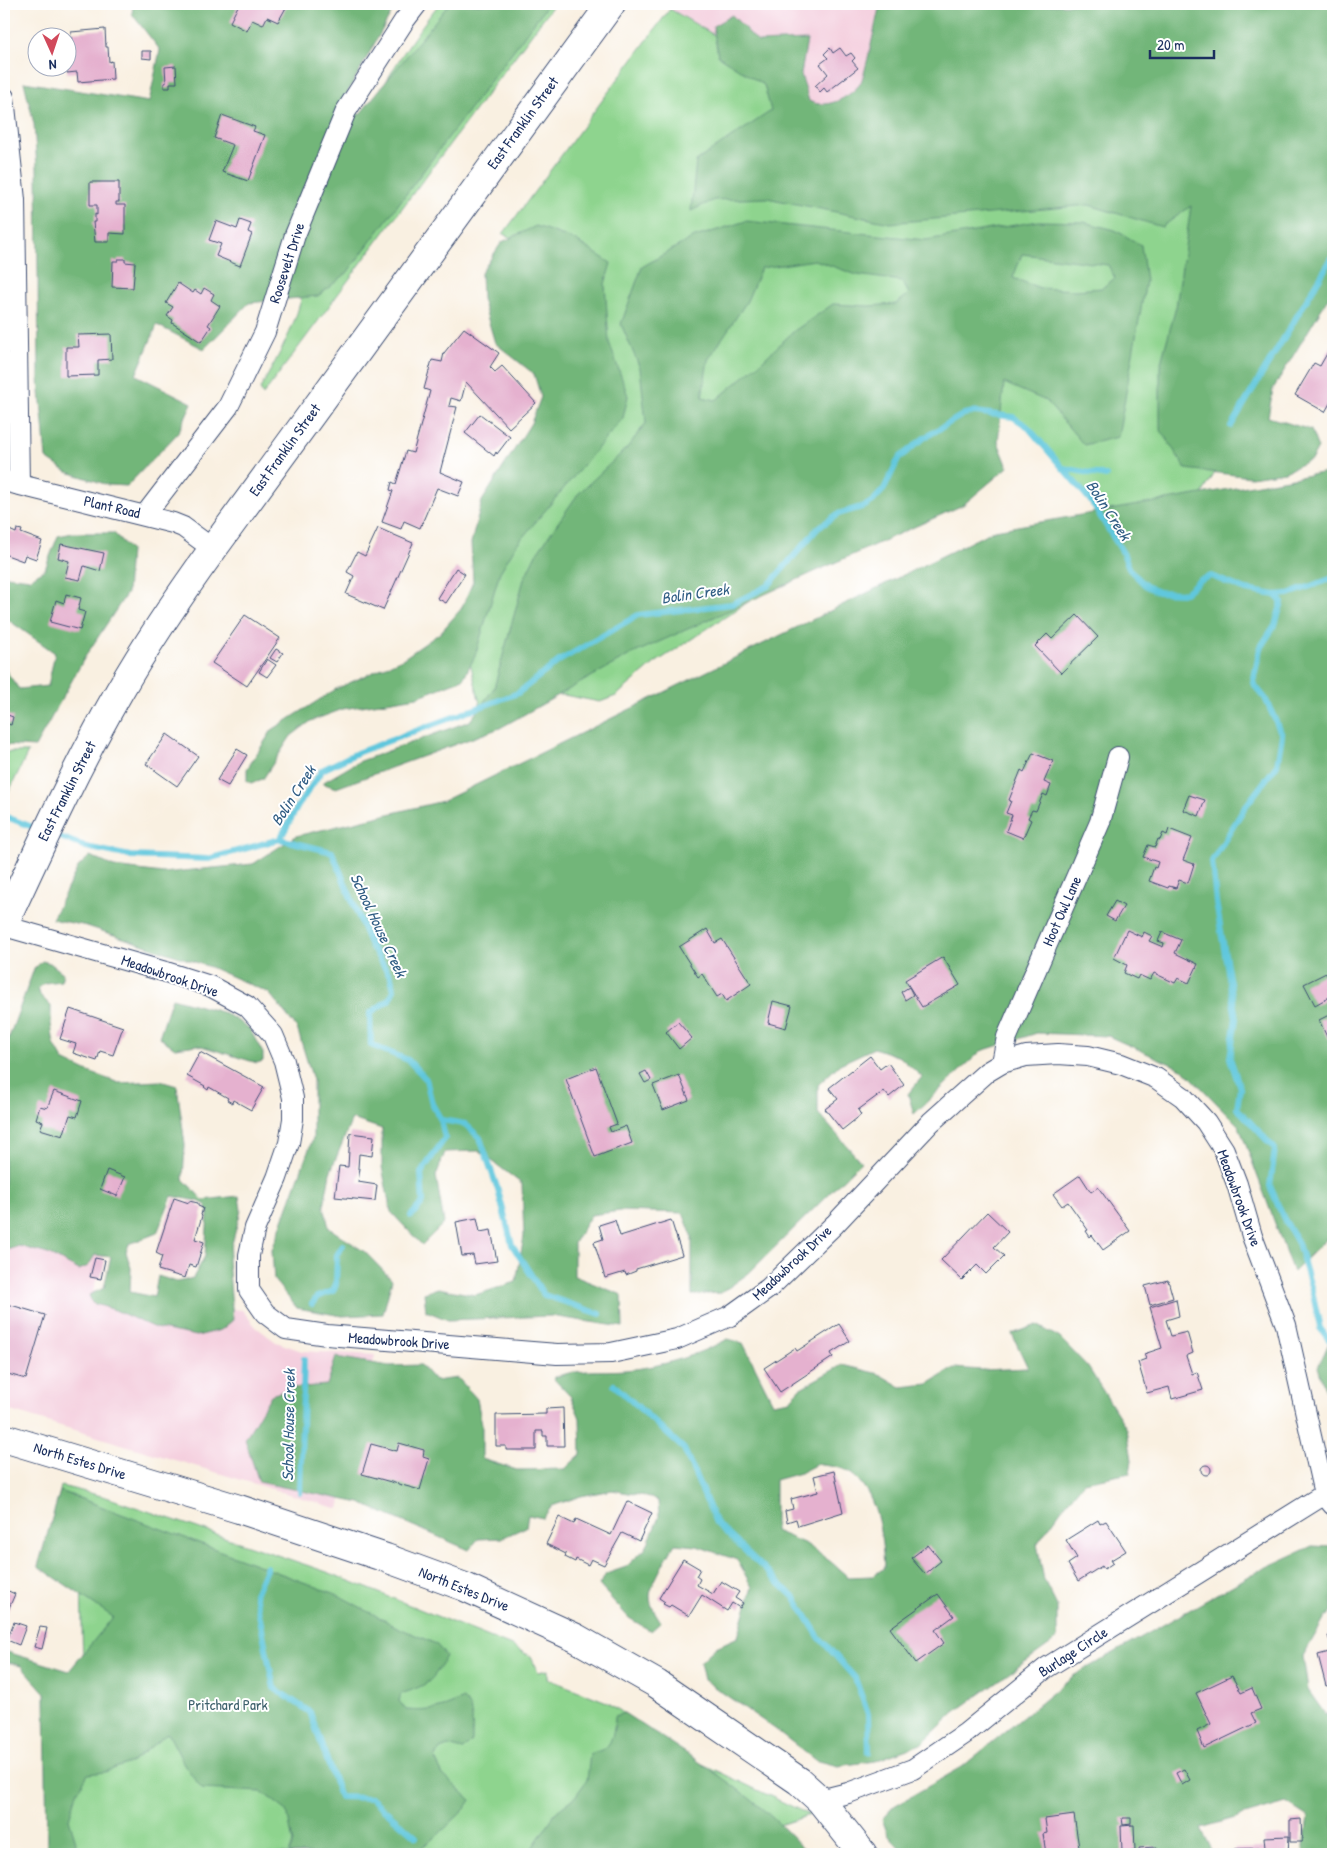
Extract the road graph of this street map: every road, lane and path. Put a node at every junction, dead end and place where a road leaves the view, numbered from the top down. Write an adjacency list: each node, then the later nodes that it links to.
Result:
1 (417, 4): 5 (street, Roosevelt Drive)
2 (611, 4): 6 (main road, East Franklin Street)
3 (4, 97): 4 (street)
4 (11, 483): 5 (street, Plant Road)
5 (145, 515): 6 (street, Plant Road)
6 (213, 549): 8 (main road, East Franklin Street)
7 (1118, 757): 9 (street, Hoot Owl Lane)
8 (7, 917): 9 (street, Meadowbrook Drive)
9 (1002, 1063): 11 (street, Meadowbrook Drive)
10 (4, 1438): 12 (main road, North Estes Drive)
11 (1330, 1496): 12 (street, Burlage Circle)
12 (820, 1800): 13 (main road, North Estes Drive)
13 (863, 1854)

